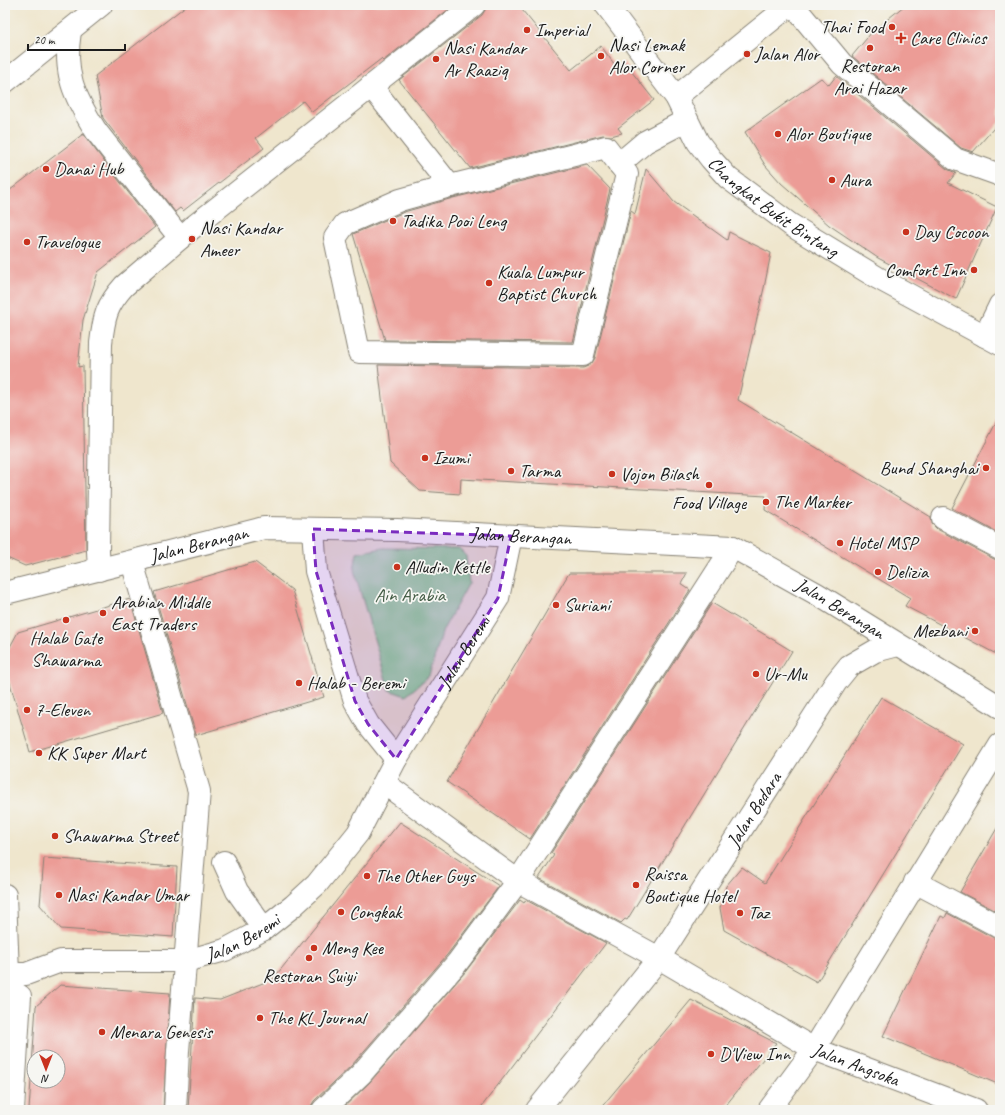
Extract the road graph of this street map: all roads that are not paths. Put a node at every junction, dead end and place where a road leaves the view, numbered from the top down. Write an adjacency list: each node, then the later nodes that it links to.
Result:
1 (101, 5): 6 (street)
2 (474, 5): 8 (street)
3 (606, 5): 9 (street, Changkat Bukit Bintang)
4 (790, 5): 9 (street)
5 (793, 5): 12 (street)
6 (70, 31): 7 (street); 14 (street)
7 (5, 82)
8 (371, 86): 13 (street); 14 (street)
9 (676, 97): 10 (street, Changkat Bukit Bintang)
10 (687, 120): 11 (street); 16 (street, Changkat Bukit Bintang)
11 (619, 164): 13 (street); 13 (street)
12 (1000, 175)
13 (450, 186)
14 (180, 238): 23 (street)
15 (1000, 305): 16 (street)
16 (992, 340)
17 (943, 518): 21 (street)
18 (313, 529): 19 (street, Jalan Berangan); 22 (street, Jalan Berangan); 28 (street)
19 (511, 536): 20 (street, Jalan Berangan); 28 (street, Jalan Beremi)
20 (733, 546): 25 (street, Jalan Berangan); 31 (street)
21 (1000, 548)
22 (132, 562): 23 (street, Jalan Berangan); 37 (street)
23 (99, 570): 24 (street, Jalan Berangan)
24 (5, 594)
25 (898, 645): 26 (street, Jalan Berangan); 36 (street, Jalan Bedara)
26 (1000, 707)
27 (1000, 746): 32 (street)
28 (396, 759): 29 (street, Jalan Beremi)
29 (384, 782): 31 (street, Jalan Angsoka); 35 (street, Jalan Beremi)
30 (224, 862): 35 (street)
31 (518, 881): 36 (street, Jalan Angsoka); 43 (street)
32 (915, 882): 34 (street); 39 (street)
33 (5, 895): 38 (street)
34 (1000, 927)
35 (264, 929): 37 (street, Jalan Beremi)
36 (659, 958): 39 (street, Jalan Angsoka); 44 (street, Jalan Bedara)
37 (186, 961): 38 (street, Jalan Beremi); 42 (street)
38 (7, 981): 40 (street); 41 (street)
39 (814, 1049): 45 (street); 46 (street, Jalan Angsoka)
40 (5, 1052)
41 (13, 1110)
42 (175, 1110)
43 (323, 1110)
44 (537, 1110)
45 (769, 1110)
46 (976, 1110)

